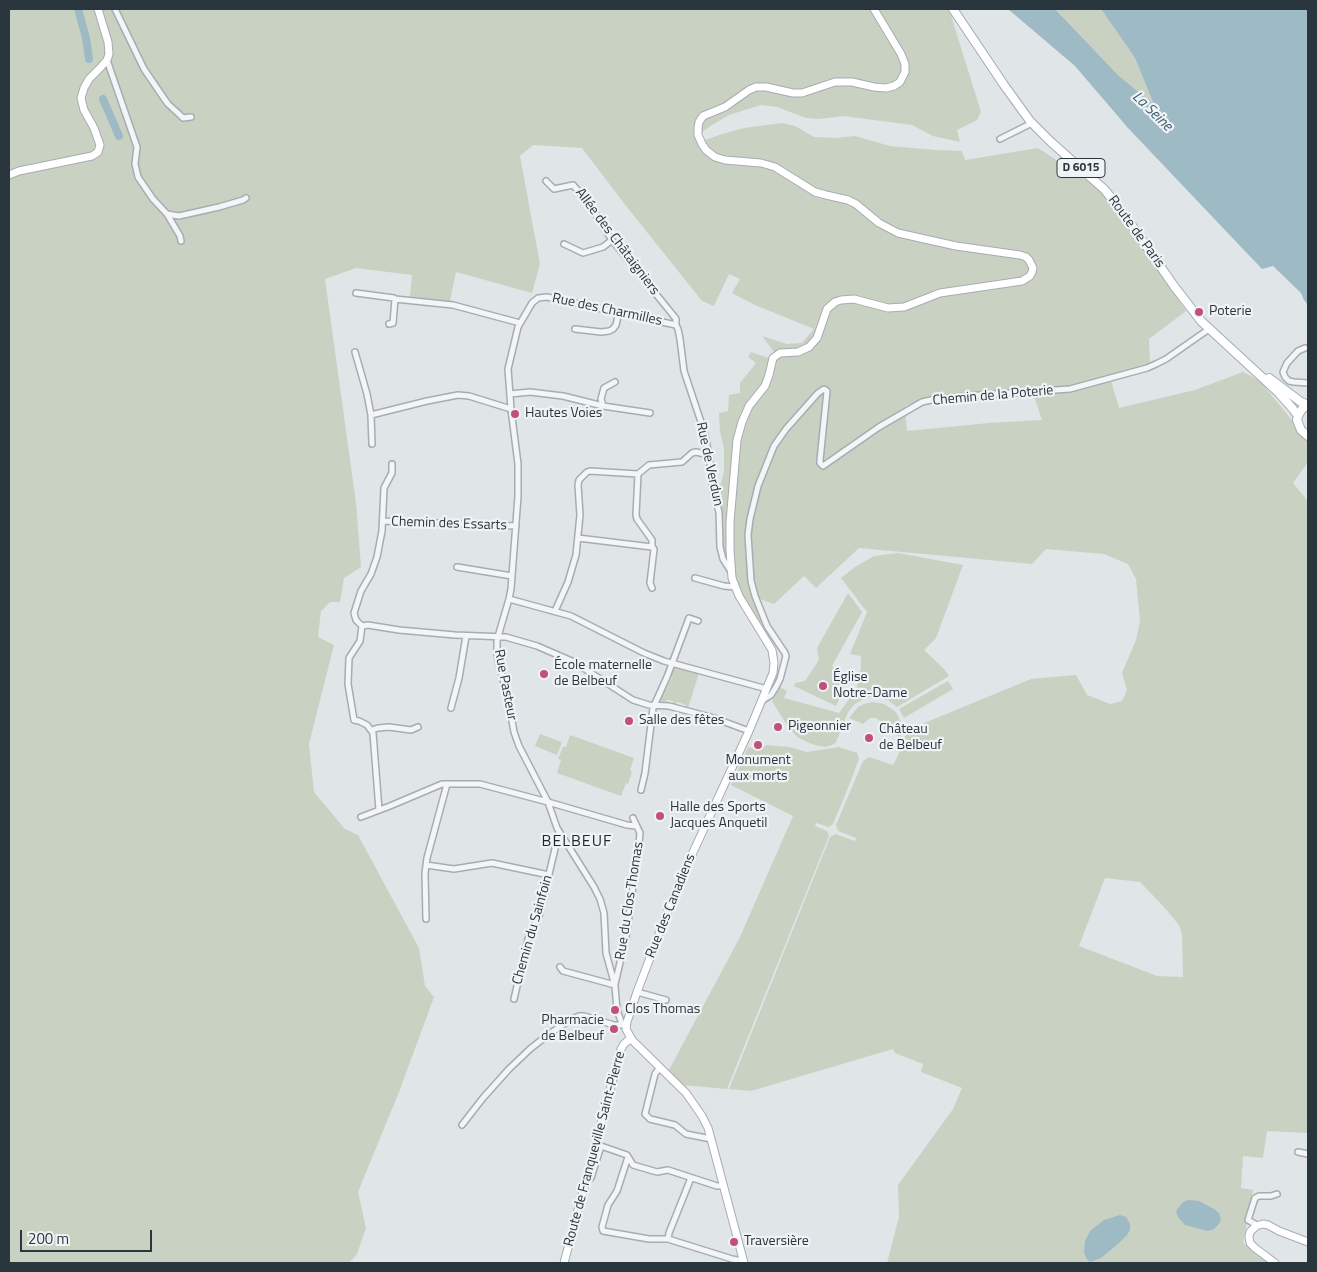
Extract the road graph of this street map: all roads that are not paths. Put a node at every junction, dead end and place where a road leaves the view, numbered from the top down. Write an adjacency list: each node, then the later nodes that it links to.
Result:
1 (98, 9): 5 (main road)
2 (115, 9): 6 (street)
3 (874, 9): 47 (main road, Rue des Canadiens)
4 (953, 9): 7 (main road, Route de Paris / D 6015)
5 (107, 60): 9 (main road); 12 (street)
6 (191, 117)
7 (1032, 123): 8 (street); 24 (main road, Route de Paris / D 6015)
8 (1000, 139)
9 (9, 175)
10 (546, 181): 13 (street, Allée des Châtaigniers)
11 (246, 198): 12 (street)
12 (167, 214): 14 (street)
13 (612, 240): 15 (street); 22 (street, Allée des Châtaigniers)
14 (181, 241)
15 (564, 244)
16 (356, 294): 18 (street)
17 (538, 298): 19 (street, Rue des Charmilles); 20 (street, Rue Pasteur)
18 (396, 299): 20 (street); 21 (street)
19 (619, 312): 22 (street, Rue des Charmilles); 23 (street)
20 (520, 323): 30 (street, Rue Pasteur)
21 (389, 324)
22 (676, 324): 39 (street, Rue de Verdun)
23 (575, 329)
24 (1209, 329): 27 (main road, Route de Paris / D 6015); 60 (street, Chemin de la Poterie)
25 (1305, 348): 29 (street)
26 (355, 352): 35 (street)
27 (1245, 361): 31 (main road, D 6015); 36 (main road, D 6015)
28 (615, 382): 32 (street)
29 (1308, 383)
30 (510, 394): 32 (street); 33 (street, Rue Pasteur)
31 (1308, 405): 36 (main road)
32 (603, 406): 34 (street)
33 (511, 409): 35 (street); 43 (street, Rue Pasteur)
34 (650, 413)
35 (371, 415): 38 (street)
36 (1298, 416): 37 (main road)
37 (1308, 436)
38 (372, 444)
39 (709, 455): 41 (street); 47 (street, Rue de Verdun)
40 (392, 464): 42 (street)
41 (638, 474): 44 (street); 45 (street)
42 (383, 521): 43 (street, Chemin des Essarts); 55 (street)
43 (516, 526): 48 (street, Rue Pasteur)
44 (578, 538): 45 (street); 53 (street)
45 (652, 546): 51 (street)
46 (457, 567): 48 (street)
47 (732, 573): 50 (main road, Rue des Canadiens)
48 (512, 576): 52 (street, Rue Pasteur)
49 (695, 578): 50 (street)
50 (735, 587): 59 (main road, Rue des Canadiens)
51 (652, 588)
52 (509, 599): 53 (street); 57 (street, Rue Pasteur)
53 (555, 611): 58 (street)
54 (698, 621): 58 (street)
55 (362, 626): 56 (street); 64 (street)
56 (466, 636): 57 (street); 62 (street)
57 (498, 637): 61 (street); 68 (street, Rue Pasteur)
58 (672, 664): 59 (street); 61 (street)
59 (767, 689): 60 (main road, Rue des Canadiens)
60 (763, 700): 65 (main road, Rue des Canadiens)
61 (654, 705): 65 (street); 67 (street)
62 (452, 708)
63 (418, 727): 64 (street)
64 (372, 730): 69 (street)
65 (750, 731): 79 (main road, Rue des Canadiens)
66 (448, 784): 68 (street); 69 (street); 74 (street)
67 (641, 790)
68 (548, 802): 72 (street); 73 (street, Rue Pasteur)
69 (379, 810): 70 (street)
70 (361, 817)
71 (633, 818): 72 (street, Rue du Clos Thomas)
72 (636, 826): 78 (street, Rue du Clos Thomas)
73 (559, 832): 75 (street, Chemin du Sainfoin); 78 (street, Rue Pasteur)
74 (426, 865): 75 (street); 76 (street)
75 (549, 875): 80 (street, Chemin du Sainfoin)
76 (426, 919)
77 (560, 967): 78 (street)
78 (615, 985): 82 (street, Rue Pasteur)
79 (637, 992): 81 (street); 82 (main road, Rue des Canadiens)
80 (514, 999)
81 (666, 1000)
82 (624, 1025): 83 (main road); 85 (street)
83 (630, 1038): 84 (main road); 98 (main road, Route de Franqueville Saint-Pierre)
84 (660, 1067): 86 (main road); 86 (street)
85 (462, 1126)
86 (711, 1139): 92 (main road)
87 (1298, 1152): 88 (street)
88 (1308, 1154)
89 (628, 1157): 90 (street); 91 (street); 95 (street)
90 (591, 1178)
91 (691, 1178): 92 (street); 95 (street)
92 (724, 1186): 97 (main road)
93 (1277, 1194): 94 (street)
94 (1256, 1226): 96 (main road); 99 (main road)
95 (668, 1239): 97 (street)
96 (1308, 1242)
97 (743, 1262)
98 (564, 1263)
99 (1275, 1263)

